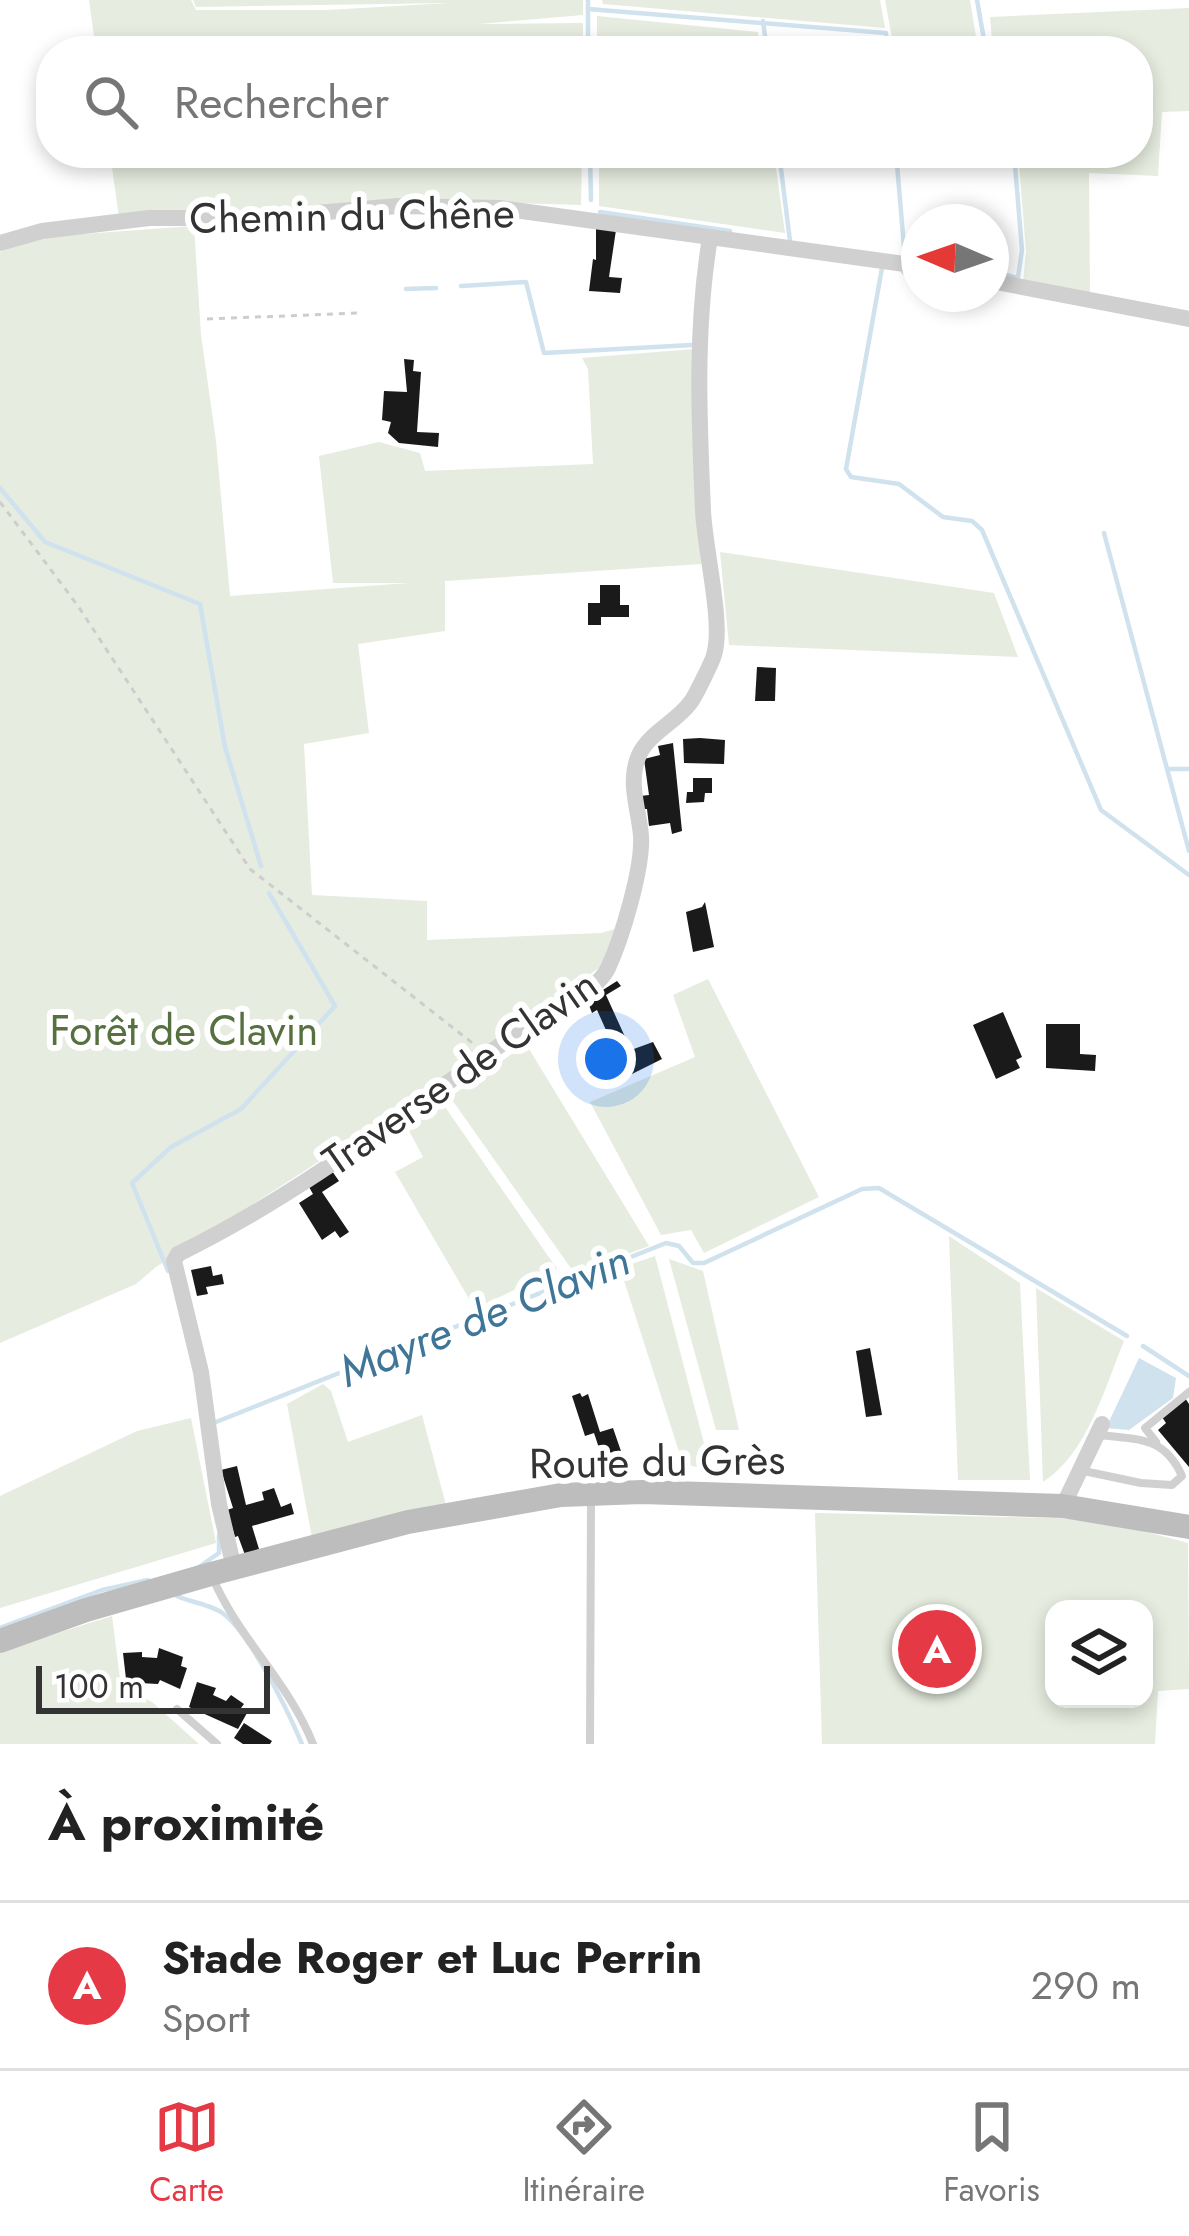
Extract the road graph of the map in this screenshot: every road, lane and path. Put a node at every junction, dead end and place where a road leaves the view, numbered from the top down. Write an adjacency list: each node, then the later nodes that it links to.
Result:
1 (710, 238): 2 (street, Chemin du Chêne); 3 (street, Chemin du Chêne); 9 (street, Traverse de Clavin)
2 (0, 243)
3 (901, 264)
4 (1009, 285): 7 (street)
5 (359, 313): 6 (path)
6 (207, 319)
7 (1189, 320)
8 (0, 502): 9 (path)
9 (488, 1056): 17 (street, Traverse de Clavin)
10 (1189, 1392): 12 (lane)
11 (1099, 1429): 12 (lane); 13 (street)
12 (1157, 1443): 13 (lane)
13 (1077, 1469): 15 (street)
14 (591, 1494): 15 (street, Route du Grès); 17 (street, Route du Grès); 22 (lane)
15 (1063, 1506): 16 (street, Route du Grès)
16 (1189, 1527)
17 (223, 1571): 18 (street, Route du Grès); 21 (lane)
18 (0, 1641)
19 (177, 1709): 20 (lane)
20 (217, 1744)
21 (313, 1744)
22 (590, 1744)

